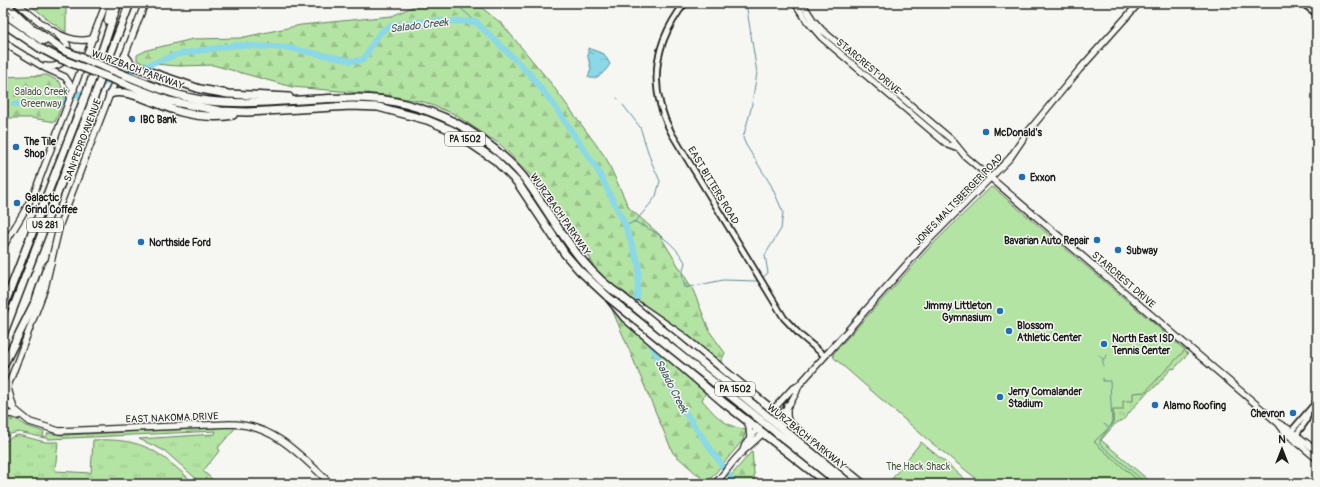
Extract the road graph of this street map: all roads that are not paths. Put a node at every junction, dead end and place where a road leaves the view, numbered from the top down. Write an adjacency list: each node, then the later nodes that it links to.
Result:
1 (5, 3): 20 (highway)
2 (17, 3): 17 (main road, WURZBACH PARKWAY)
3 (106, 3): 18 (main road)
4 (112, 3): 21 (highway)
5 (118, 3): 21 (highway, US 281)
6 (145, 3): 22 (main road, SAN PEDRO AVENUE)
7 (684, 3): 35 (street, EAST BITTERS ROAD)
8 (795, 3): 13 (main road, STARCREST DRIVE)
9 (802, 3): 13 (main road, STARCREST DRIVE)
10 (1139, 3): 28 (main road, JONES MALTSBERGER ROAD)
11 (1302, 3): 15 (street)
12 (130, 4): 34 (highway, US 281, bridge)
13 (804, 12): 28 (main road, STARCREST DRIVE)
14 (3, 13): 20 (highway, WURZBACH PARKWAY)
15 (1317, 14)
16 (3, 23): 27 (highway, WURZBACH PARKWAY / PA 1502, bridge)
17 (50, 28): 18 (main road, WURZBACH PARKWAY); 23 (main road)
18 (94, 38): 24 (main road)
19 (3, 40): 23 (main road)
20 (45, 40): 26 (highway, WURZBACH PARKWAY, bridge)
21 (101, 55): 33 (highway, US 281)
22 (125, 56): 25 (main road, SAN PEDRO AVENUE, bridge); 26 (highway)
23 (41, 66): 24 (main road)
24 (74, 90): 29 (main road)
25 (110, 94): 27 (highway); 30 (main road, SAN PEDRO AVENUE)
26 (281, 99): 31 (highway, WURZBACH PARKWAY / PA 1502)
27 (247, 112): 32 (highway, WURZBACH PARKWAY / PA 1502)
28 (991, 178): 35 (main road, JONES MALTSBERGER ROAD); 54 (main road, STARCREST DRIVE)
29 (3, 247)
30 (50, 264): 36 (highway); 37 (main road, SAN PEDRO AVENUE)
31 (620, 295): 43 (highway, bridge); 65 (highway, WURZBACH PARKWAY / PA 1502, bridge)
32 (608, 297): 51 (highway, bridge); 64 (highway, WURZBACH PARKWAY / PA 1502, bridge)
33 (3, 308)
34 (3, 335)
35 (825, 356): 40 (main road, JONES MALTSBERGER ROAD)
36 (3, 366)
37 (12, 374): 38 (main road); 39 (main road, SAN PEDRO AVENUE)
38 (4, 378)
39 (9, 384): 42 (main road, SAN PEDRO AVENUE); 46 (main road)
40 (799, 385): 41 (main road, JONES MALTSBERGER ROAD); 45 (main road, JONES MALTSBERGER ROAD)
41 (782, 399): 43 (main road); 47 (main road, JONES MALTSBERGER ROAD)
42 (3, 400): 46 (main road, EAST NAKOMA DRIVE)
43 (760, 401): 47 (highway)
44 (1317, 401): 54 (street)
45 (787, 405): 49 (main road, JONES MALTSBERGER ROAD); 52 (main road)
46 (15, 411): 50 (main road, EAST NAKOMA DRIVE)
47 (772, 411): 49 (highway); 53 (main road, JONES MALTSBERGER ROAD)
48 (3, 415): 50 (main road)
49 (778, 416): 52 (highway); 53 (main road, JONES MALTSBERGER ROAD)
50 (22, 417): 61 (main road, EAST NAKOMA DRIVE)
51 (746, 420): 53 (highway); 55 (main road)
52 (790, 424): 57 (highway); 66 (highway)
53 (760, 430): 55 (main road, JONES MALTSBERGER ROAD); 56 (main road, JONES MALTSBERGER ROAD); 57 (highway)
54 (1293, 435): 58 (main road, STARCREST DRIVE); 60 (main road, STARCREST DRIVE)
55 (750, 438): 59 (main road, JONES MALTSBERGER ROAD)
56 (756, 441): 57 (main road); 59 (main road, JONES MALTSBERGER ROAD)
57 (775, 441): 63 (highway)
58 (1317, 451)
59 (742, 453): 62 (main road, JONES MALTSBERGER ROAD)
60 (1317, 459)
61 (331, 484)
62 (715, 484)
63 (828, 484)
64 (840, 484)
65 (850, 484)
66 (863, 484)

